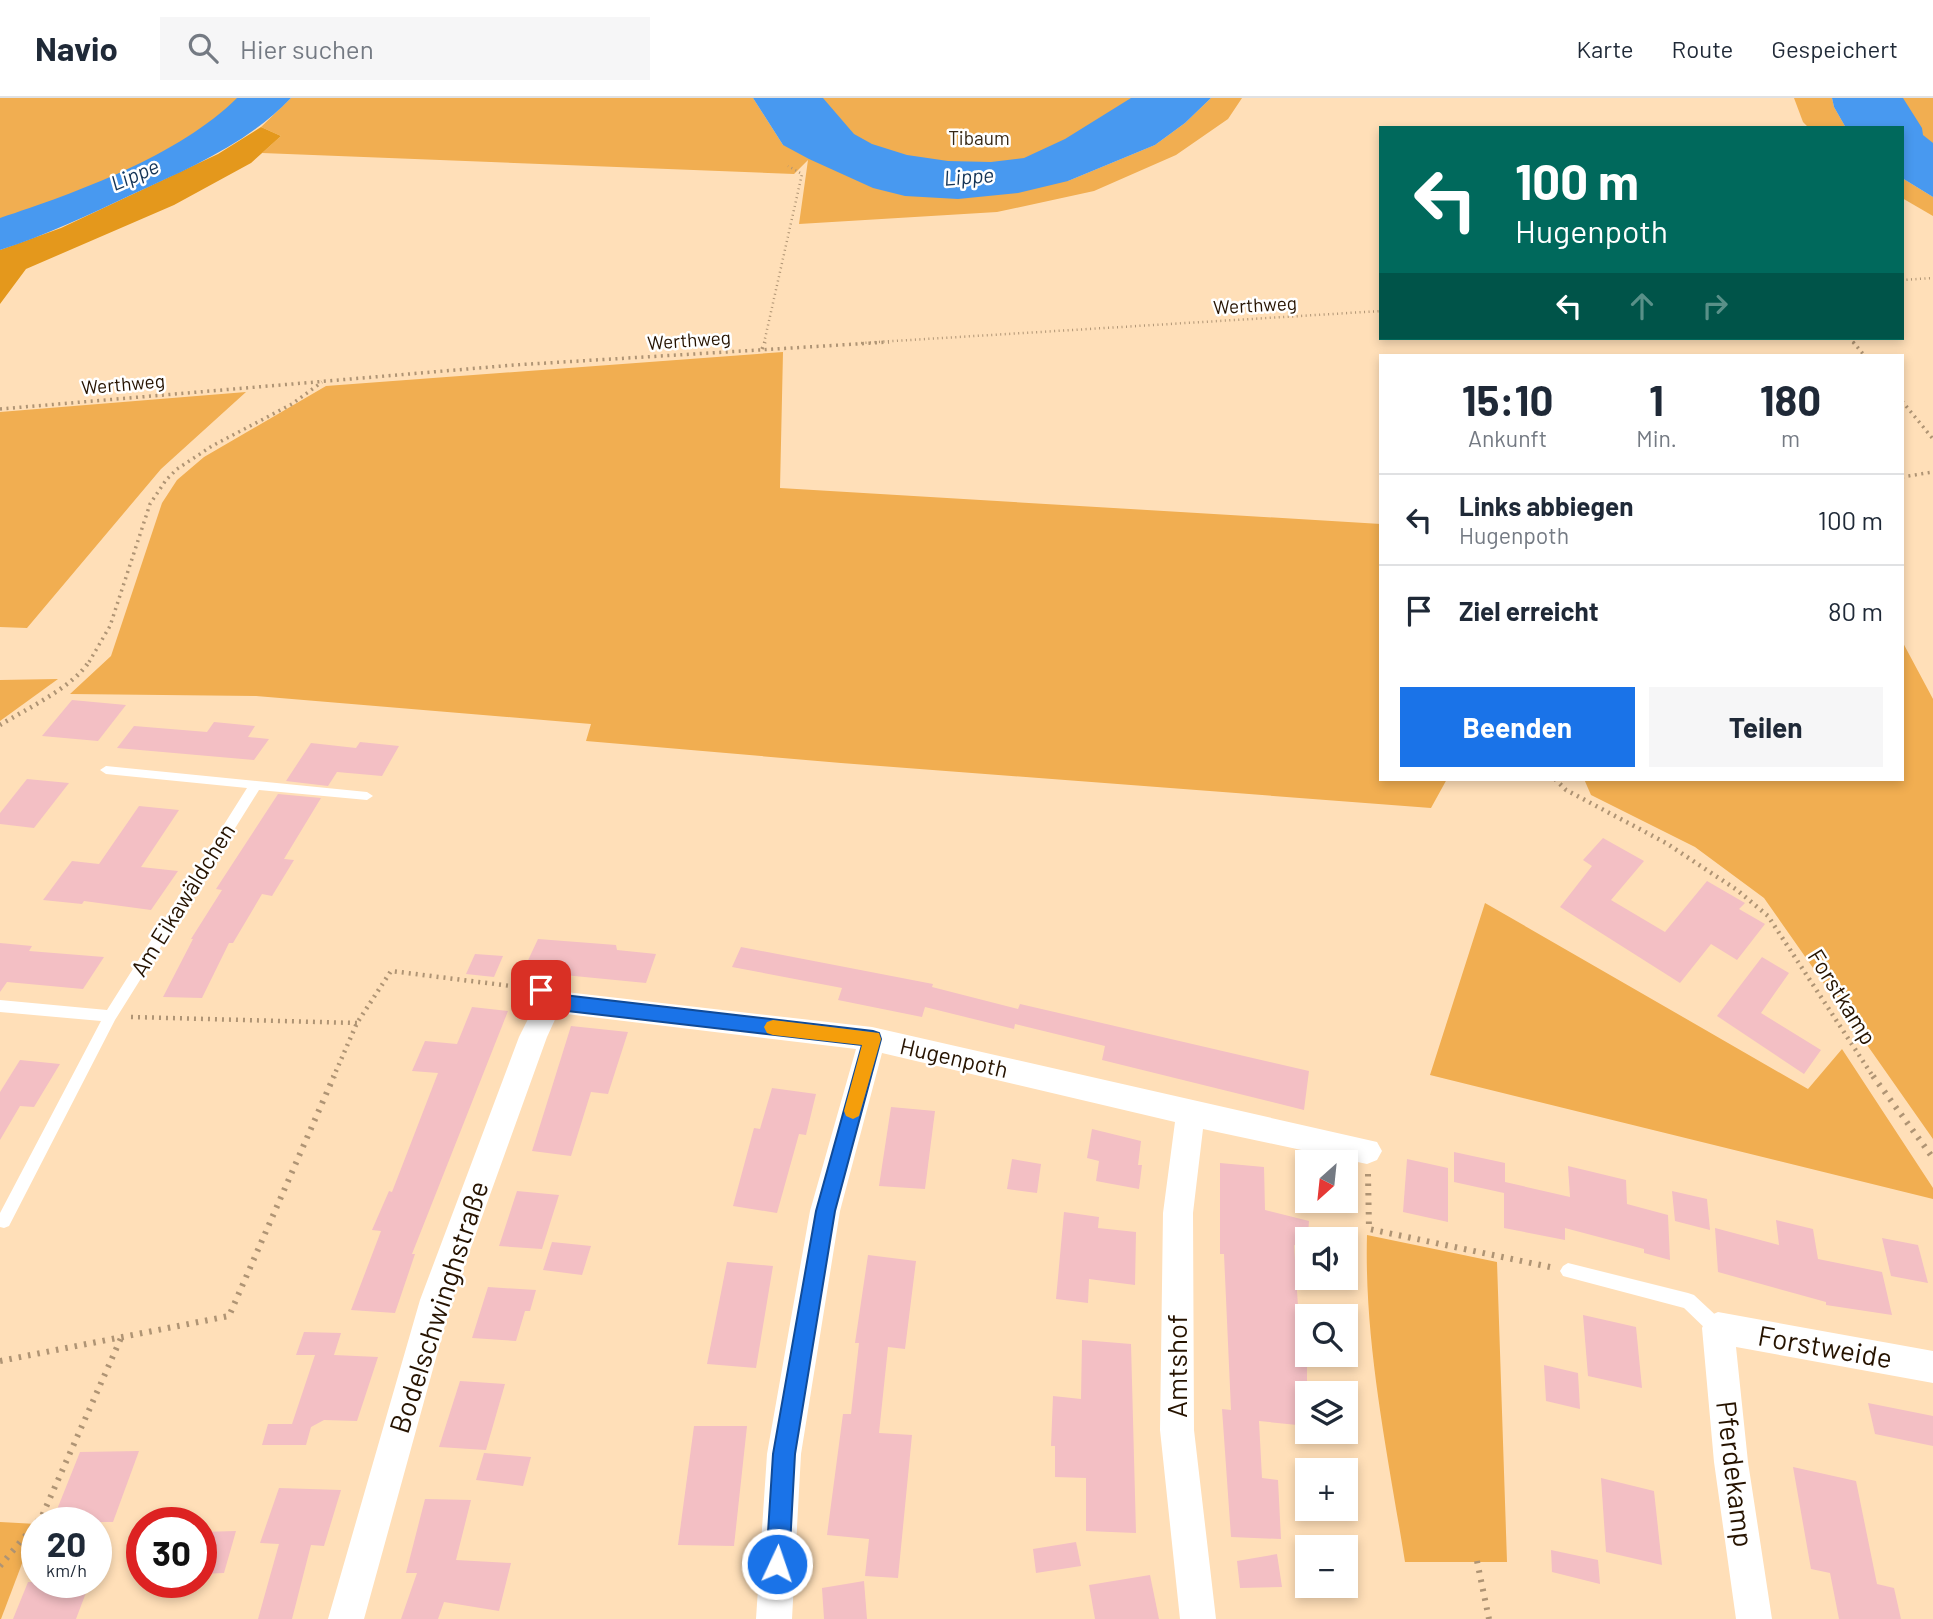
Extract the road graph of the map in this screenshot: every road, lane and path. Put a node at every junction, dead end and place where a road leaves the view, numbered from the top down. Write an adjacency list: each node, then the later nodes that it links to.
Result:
1 (788, 166): 6 (path)
2 (1933, 278): 3 (path)
3 (1904, 280)
4 (1379, 312): 6 (path, Werthweg)
5 (1852, 340): 7 (path)
6 (762, 349): 8 (path, Werthweg)
7 (1863, 354)
8 (323, 381): 10 (path, Werthweg); 14 (path)
9 (1904, 403): 11 (path)
10 (0, 410)
11 (1933, 439)
12 (1933, 472): 13 (path)
13 (1904, 477)
14 (0, 725)
15 (106, 770): 17 (lane)
16 (1557, 781): 26 (path, Forstkamp)
17 (256, 784): 18 (lane); 21 (lane, Am Eikawäldchen)
18 (367, 796)
19 (546, 995): 22 (path); 23 (street, Hugenpoth); 35 (street, Bodelschwinghstraße)
20 (0, 1006): 21 (lane)
21 (110, 1016): 22 (path); 27 (lane, Am Eikawäldchen)
22 (357, 1023): 30 (path)
23 (873, 1039): 24 (street, Hugenpoth); 36 (street)
24 (1191, 1113): 25 (street, Hugenpoth); 37 (street, Amtshof)
25 (1367, 1151): 28 (path)
26 (1933, 1158)
27 (4, 1221)
28 (1568, 1271): 29 (lane)
29 (1718, 1328): 32 (street, Forstweide); 39 (street, Pferdekamp)
30 (122, 1338): 31 (path); 34 (path)
31 (0, 1361)
32 (1933, 1367)
33 (1477, 1561): 38 (path)
34 (0, 1566)
35 (346, 1619)
36 (774, 1619)
37 (1199, 1619)
38 (1489, 1619)
39 (1754, 1619)

